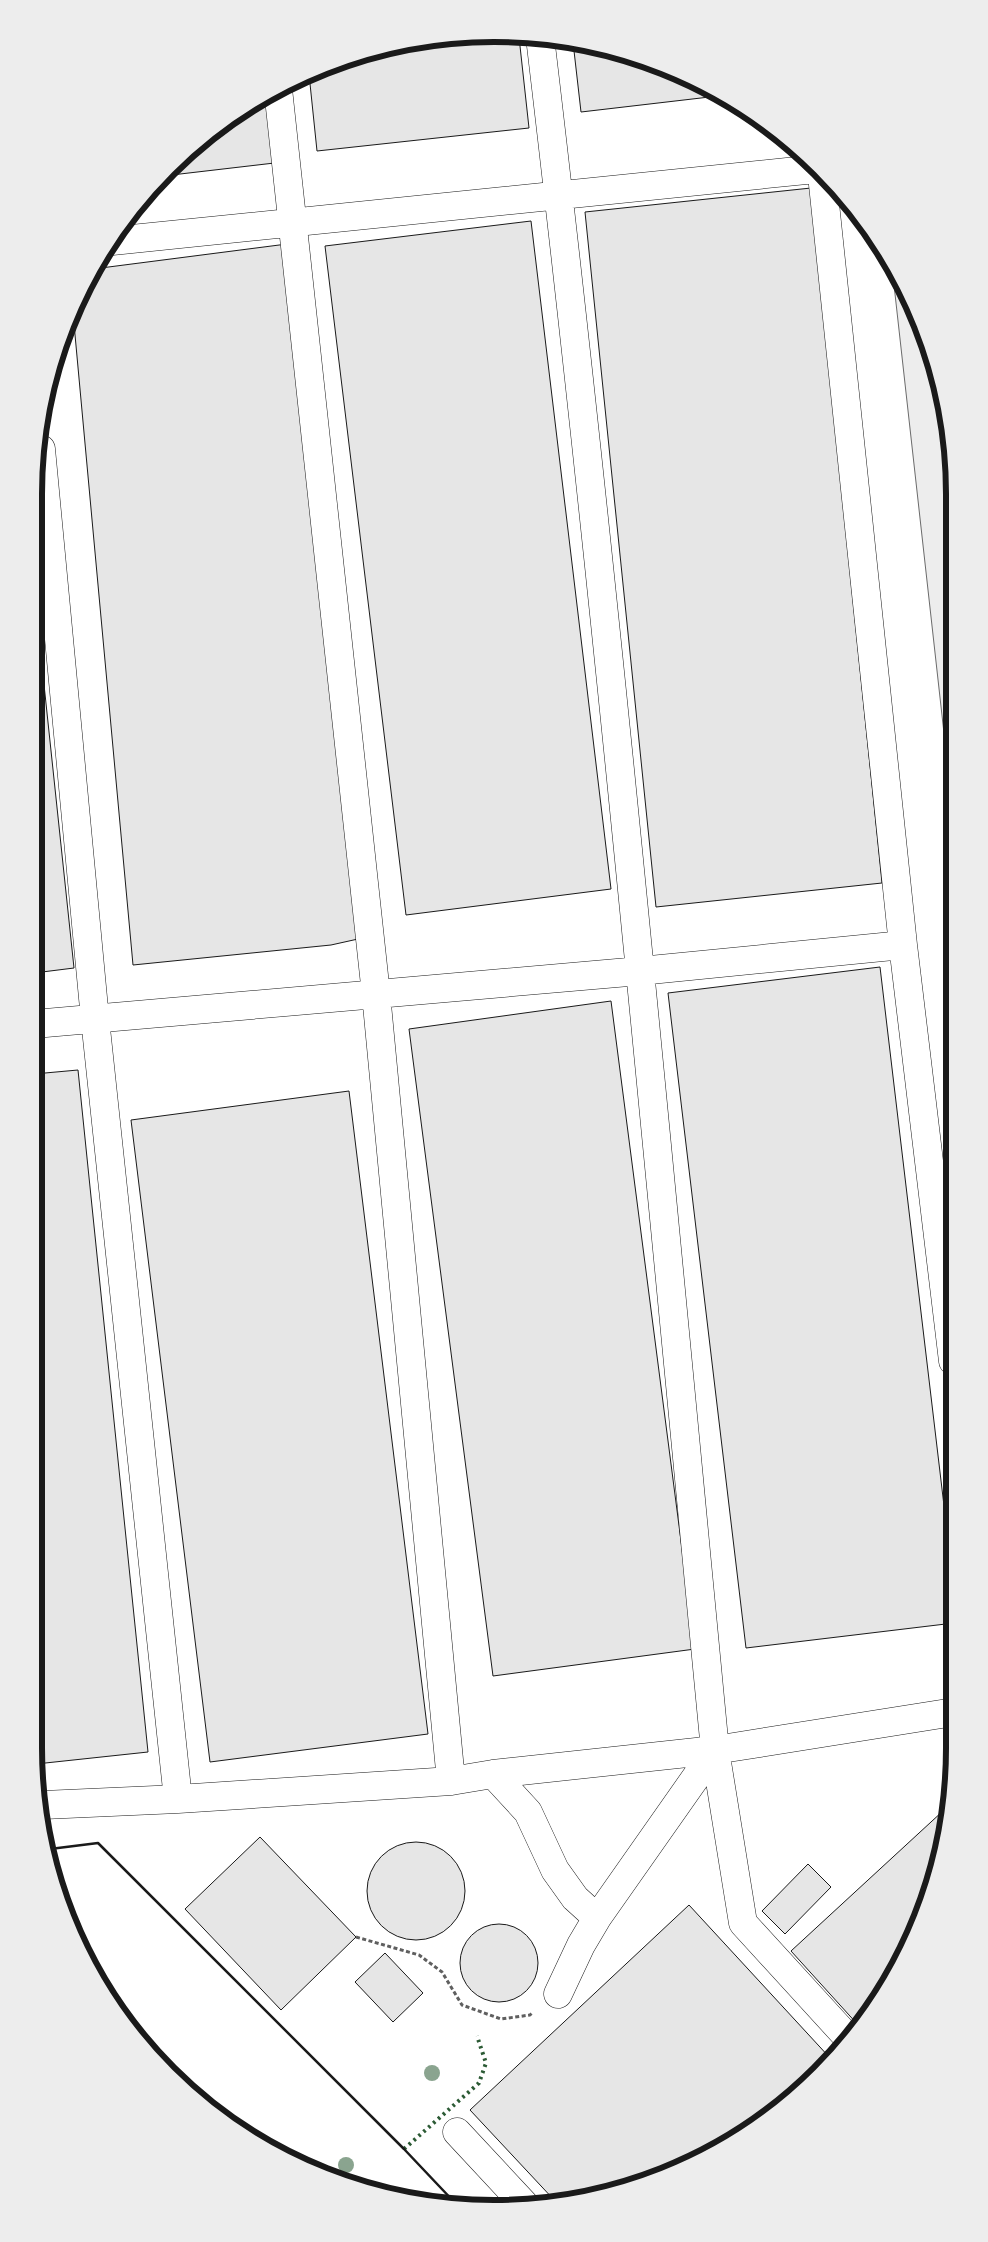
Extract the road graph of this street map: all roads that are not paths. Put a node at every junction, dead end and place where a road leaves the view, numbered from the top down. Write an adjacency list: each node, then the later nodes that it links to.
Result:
1 (541, 45): 5 (lane)
2 (279, 97): 6 (lane)
3 (809, 171): 5 (lane)
4 (823, 186): 9 (lane)
5 (559, 196): 6 (lane); 10 (lane)
6 (292, 222): 7 (lane); 11 (lane)
7 (121, 240)
8 (43, 469): 12 (lane)
9 (903, 945): 10 (lane); 14 (lane)
10 (640, 971): 11 (lane); 16 (lane)
11 (376, 994): 12 (lane); 18 (lane)
12 (95, 1019): 13 (lane); 19 (lane)
13 (42, 1023)
14 (946, 1302)
15 (946, 1713): 16 (lane)
16 (714, 1750): 17 (lane); 21 (lane); 23 (lane)
17 (493, 1774): 18 (lane); 21 (lane)
18 (451, 1781): 19 (lane)
19 (178, 1800): 20 (lane)
20 (46, 1805)
21 (597, 1918): 22 (lane)
22 (558, 1994)
23 (843, 2034)
24 (457, 2132): 25 (lane)
25 (519, 2199)

